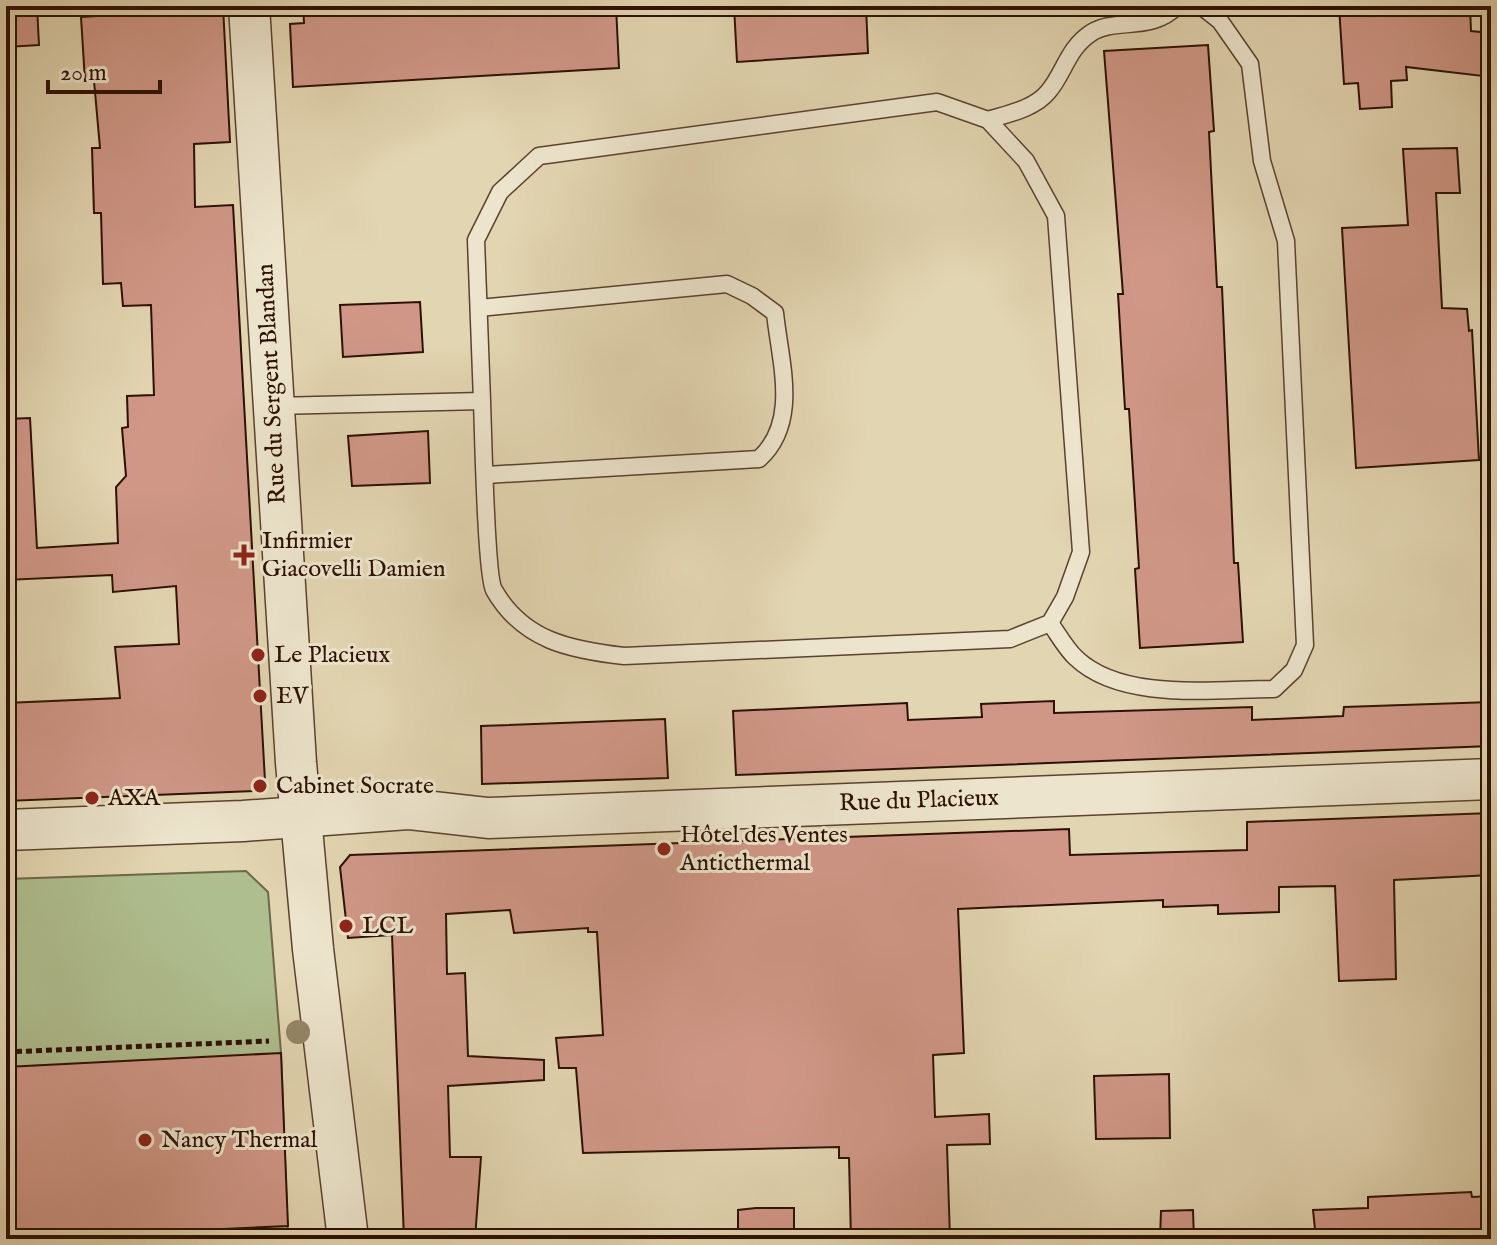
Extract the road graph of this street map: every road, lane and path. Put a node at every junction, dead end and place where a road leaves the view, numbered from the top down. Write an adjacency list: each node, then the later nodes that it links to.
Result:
1 (249, 6): 7 (street, Rue du Sergent Blandan)
2 (1177, 6): 4 (lane)
3 (1201, 6): 9 (lane)
4 (988, 120): 5 (lane); 9 (lane)
5 (479, 308): 6 (lane); 8 (lane)
6 (482, 401): 7 (lane); 8 (lane)
7 (274, 406): 11 (street, Rue du Sergent Blandan)
8 (486, 475): 9 (lane)
9 (1050, 623)
10 (1491, 779): 11 (street, Rue du Placieux)
11 (301, 816): 12 (street, Rue du Placieux); 15 (street, Rue du Sergent Blandan)
12 (6, 830)
13 (269, 1041): 14 (path)
14 (6, 1052)
15 (348, 1239)

